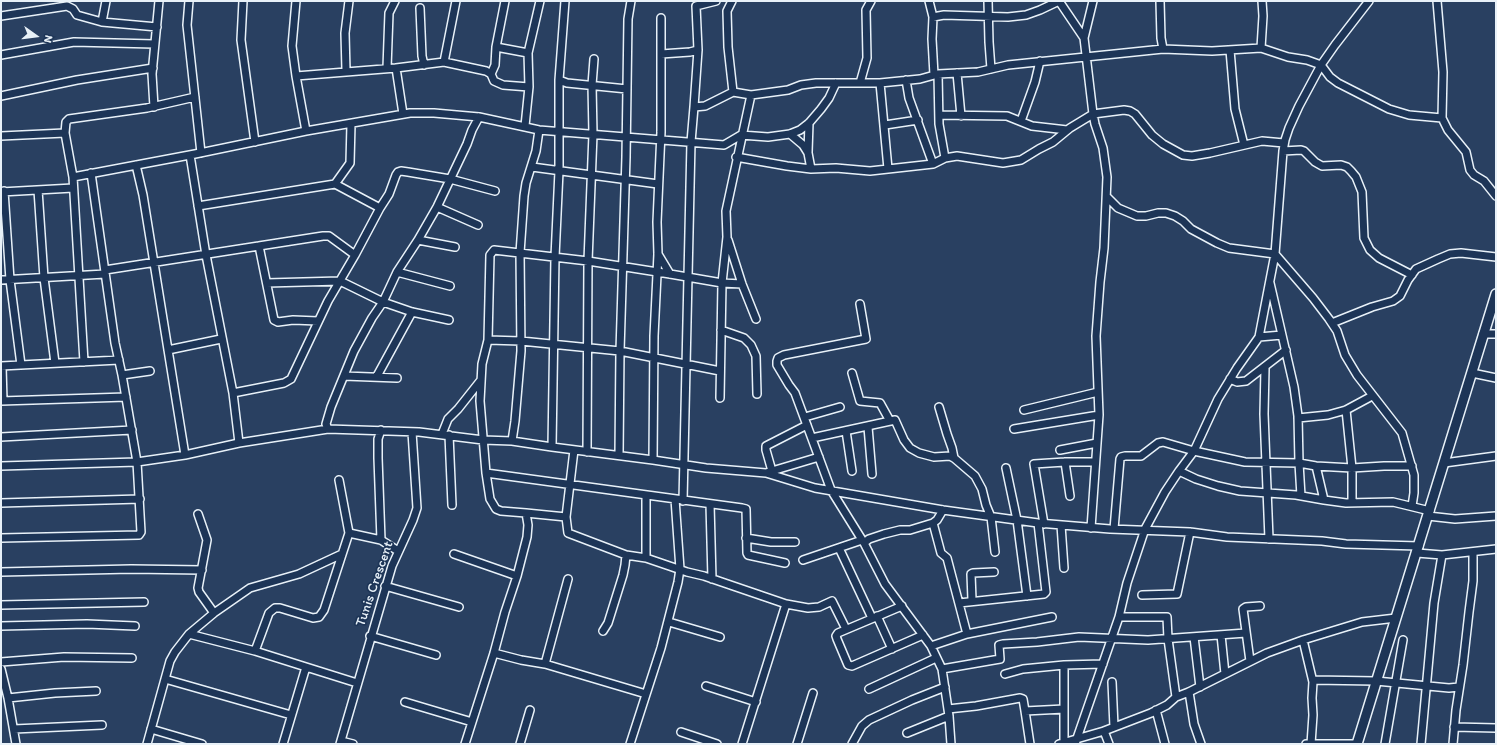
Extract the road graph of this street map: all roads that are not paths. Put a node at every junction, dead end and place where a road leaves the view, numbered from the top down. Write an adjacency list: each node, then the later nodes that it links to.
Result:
1 (106, 1): 30 (street)
2 (159, 1): 31 (street)
3 (189, 1): 68 (street)
4 (243, 1): 94 (street)
5 (296, 1): 56 (street)
6 (348, 1): 52 (street)
7 (395, 1): 49 (street)
8 (456, 1): 45 (street)
9 (505, 1): 34 (street)
10 (540, 1): 39 (street)
11 (565, 1): 57 (street)
12 (631, 1): 64 (street)
13 (716, 1): 24 (street)
14 (732, 1): 65 (street)
15 (871, 1): 60 (street)
16 (929, 1): 27 (street)
17 (988, 1): 28 (street)
18 (1059, 1): 28 (street); 32 (street)
19 (1093, 1): 32 (street)
20 (1160, 1): 37 (street)
21 (1262, 1): 35 (street)
22 (1369, 1): 47 (street)
23 (1438, 1): 76 (street)
24 (696, 4): 36 (street)
25 (420, 8): 46 (street)
26 (1, 16): 30 (street)
27 (933, 17): 28 (street); 55 (street)
28 (988, 17): 51 (street)
29 (661, 18): 40 (street)
30 (102, 22): 31 (street)
31 (157, 27): 33 (street)
32 (1084, 38): 42 (street)
33 (154, 44): 41 (street); 48 (street)
34 (496, 47): 39 (street); 54 (street)
35 (1261, 48): 38 (street); 47 (street)
36 (698, 50): 40 (street); 70 (street)
37 (1163, 50): 38 (street); 42 (street)
38 (1230, 50): 97 (street)
39 (528, 53): 63 (street)
40 (661, 54): 93 (street)
41 (1, 55)
42 (1086, 56): 44 (street); 72 (street)
43 (594, 60): 62 (street)
44 (1040, 61): 51 (street); 78 (street)
45 (444, 62): 46 (street); 54 (street)
46 (424, 64): 50 (street)
47 (1321, 65): 76 (street); 96 (street)
48 (153, 68): 67 (street); 69 (street)
49 (387, 68): 50 (street); 52 (street)
50 (396, 68): 71 (street)
51 (991, 69): 53 (street)
52 (346, 71): 56 (street)
53 (958, 73): 55 (street); 74 (street)
54 (491, 74): 63 (street)
55 (936, 75): 58 (street); 73 (street)
56 (296, 76): 85 (street)
57 (559, 80): 62 (street); 86 (street)
58 (906, 80): 61 (street); 77 (street)
59 (836, 83): 60 (street); 66 (street); 79 (street)
60 (860, 83): 61 (street)
61 (880, 83): 81 (street)
62 (592, 85): 64 (street); 88 (street)
63 (528, 87): 82 (street)
64 (627, 89): 92 (street)
65 (733, 92): 66 (street); 70 (street)
66 (751, 95): 90 (street)
67 (1, 96)
68 (195, 96): 69 (street); 100 (street)
69 (154, 107): 87 (street)
70 (694, 107): 95 (street)
71 (403, 114): 75 (street); 80 (street)
72 (1093, 114): 84 (street); 97 (street); 122 (street)
73 (939, 115): 74 (street); 103 (street)
74 (961, 116): 78 (street)
75 (479, 117): 82 (street); 113 (street)
76 (1442, 118): 121 (street)
77 (918, 120): 81 (street); 104 (street)
78 (1021, 122): 84 (street)
79 (809, 123): 89 (street); 99 (street)
80 (351, 124): 85 (street); 115 (street)
81 (885, 125): 108 (street)
82 (524, 126): 83 (street)
83 (536, 129): 86 (street); 106 (street)
84 (1067, 130): 103 (street)
85 (306, 131): 94 (street)
86 (559, 131): 88 (street); 109 (street)
87 (65, 133): 91 (street); 112 (street)
88 (593, 134): 92 (street); 111 (street)
89 (790, 134): 90 (street); 99 (street)
90 (742, 135): 95 (street); 102 (street)
91 (1, 136)
92 (626, 136): 93 (street); 114 (street)
93 (660, 139): 95 (street); 116 (street)
94 (255, 142): 100 (street)
95 (691, 142): 147 (street)
96 (1284, 143): 97 (street); 98 (street)
97 (1244, 146)
98 (1283, 151): 133 (street); 145 (street)
99 (808, 152): 107 (street)
100 (201, 153): 101 (street)
101 (190, 155): 105 (street); 123 (street)
102 (736, 157): 107 (street); 127 (street)
103 (945, 158): 104 (street)
104 (933, 164): 108 (street)
105 (136, 165): 110 (street); 139 (street)
106 (532, 167): 109 (street); 131 (street)
107 (811, 169): 108 (street)
108 (888, 170)
109 (560, 171): 111 (street); 137 (street)
110 (91, 173): 112 (street); 141 (street)
111 (592, 175): 114 (street); 138 (street)
112 (73, 177): 117 (street)
113 (450, 179): 120 (street); 124 (street); 125 (street)
114 (625, 180): 116 (street); 140 (street)
115 (336, 184): 123 (street); 125 (street)
116 (658, 184): 132 (street)
117 (73, 188): 118 (street); 146 (street)
118 (38, 190): 119 (street); 148 (street)
119 (2, 191): 150 (street)
120 (495, 191)
121 (1496, 196)
122 (1107, 197): 133 (street); 197 (street)
123 (198, 206): 134 (street)
124 (437, 206): 126 (street); 128 (street)
125 (380, 208): 135 (street)
126 (478, 225)
127 (727, 237): 153 (street); 155 (street)
128 (418, 240): 130 (street); 142 (street)
129 (259, 246): 134 (street); 135 (street); 152 (street)
130 (456, 247)
131 (520, 253): 137 (street); 171 (street); 172 (street)
132 (658, 254): 143 (street); 144 (street)
133 (1275, 254): 154 (street); 164 (street)
134 (206, 255): 139 (street); 170 (street)
135 (355, 255): 151 (street)
136 (1496, 257): 145 (street)
137 (555, 258): 138 (street); 173 (street)
138 (588, 261): 140 (street); 174 (street)
139 (153, 263): 141 (street); 175 (street)
140 (623, 266): 143 (street); 177 (street)
141 (105, 272): 146 (street); 179 (street)
142 (397, 272): 156 (street); 158 (street)
143 (657, 272): 144 (street); 178 (street)
144 (670, 274): 147 (street)
145 (1412, 274): 164 (street)
146 (79, 276): 148 (street); 180 (street)
147 (688, 277): 153 (street); 182 (street)
148 (44, 278): 150 (street); 181 (street)
149 (1, 280): 150 (street)
150 (10, 280): 183 (street)
151 (340, 281): 152 (street); 158 (street); 163 (street)
152 (267, 283): 163 (street)
153 (722, 283): 155 (street); 165 (street)
154 (1270, 283): 168 (street); 169 (street)
155 (742, 284): 161 (street)
156 (450, 286)
157 (1496, 294): 166 (street)
158 (383, 302): 160 (street); 191 (street)
159 (860, 304): 209 (street)
160 (412, 312): 162 (street); 192 (street)
161 (756, 319)
162 (449, 320)
163 (318, 321): 198 (street)
164 (1332, 323): 200 (street)
165 (721, 330): 187 (street); 199 (street)
166 (1483, 334): 167 (street); 189 (street)
167 (1496, 334)
168 (1282, 335): 169 (street); 176 (street)
169 (1259, 337): 195 (street)
170 (221, 340): 175 (street); 198 (street)
171 (488, 340): 172 (street); 196 (street)
172 (521, 341): 173 (street); 224 (street)
173 (554, 344): 174 (street); 227 (street)
174 (587, 348): 177 (street); 231 (street)
175 (168, 350): 232 (street)
176 (1286, 350): 185 (street); 210 (street)
177 (620, 352): 178 (street); 233 (street)
178 (654, 358): 182 (street); 237 (street)
179 (119, 360): 180 (street); 190 (street)
180 (84, 362): 181 (street)
181 (55, 363): 183 (street)
182 (686, 364): 187 (street); 244 (street)
183 (21, 365): 184 (street)
184 (2, 366): 203 (street)
185 (1265, 368): 195 (street); 241 (street)
186 (150, 371): 190 (street)
187 (720, 371): 202 (street)
188 (852, 372): 211 (street)
189 (1472, 373): 194 (street); 243 (street)
190 (122, 375): 201 (street)
191 (344, 376): 192 (street); 214 (street)
192 (378, 376): 193 (street)
193 (397, 378)
194 (1496, 378)
195 (1230, 379): 230 (street)
196 (481, 380): 220 (street); 223 (street)
197 (1098, 392): 206 (street); 208 (street)
198 (232, 393): 225 (street)
199 (757, 394)
200 (1372, 396): 207 (street); 247 (street)
201 (126, 397): 203 (street); 216 (street)
202 (720, 398)
203 (2, 401)
204 (840, 407): 209 (street)
205 (939, 407): 236 (street)
206 (1024, 410)
207 (1346, 410): 210 (street); 249 (street)
208 (1099, 415): 215 (street); 226 (street)
209 (804, 417): 212 (street)
210 (1298, 418): 242 (street)
211 (890, 421): 213 (street); 236 (street)
212 (807, 426): 222 (street); 252 (street)
213 (868, 427): 218 (street); 254 (street)
214 (328, 429): 217 (street); 225 (street)
215 (1014, 429)
216 (132, 430): 221 (street); 238 (street)
217 (378, 430): 219 (street); 290 (street)
218 (846, 431): 222 (street); 250 (street)
219 (412, 432): 220 (street); 296 (street, Tunis Crescent)
220 (445, 435): 223 (street); 269 (street)
221 (1, 436)
222 (812, 438): 234 (street)
223 (483, 440): 224 (street); 253 (street)
224 (512, 440): 227 (street)
225 (239, 444): 232 (street)
226 (1097, 444): 229 (street); 240 (street)
227 (552, 447): 228 (street)
228 (574, 450): 231 (street); 256 (street)
229 (1060, 450)
230 (1194, 451): 241 (street); 251 (street); 283 (street)
231 (587, 452): 233 (street)
232 (185, 455): 238 (street)
233 (619, 455): 237 (street)
234 (819, 457): 252 (street); 257 (street)
235 (1496, 457): 243 (street)
236 (954, 458): 277 (street)
237 (653, 460): 244 (street)
238 (137, 462): 245 (street); 262 (street)
239 (1065, 462): 240 (street); 260 (street); 280 (street)
240 (1095, 462): 282 (street)
241 (1266, 463): 242 (street); 258 (street)
242 (1299, 463): 246 (street); 261 (street)
243 (1444, 463): 273 (street)
244 (684, 465): 252 (street); 264 (street)
245 (1, 466)
246 (1316, 466): 249 (street); 265 (street)
247 (1412, 466): 249 (street); 270 (street)
248 (1006, 468): 278 (street)
249 (1352, 468): 267 (street)
250 (852, 471)
251 (1179, 471): 258 (street); 284 (street)
252 (769, 472): 257 (street)
253 (486, 473): 256 (street); 272 (street)
254 (872, 474)
255 (338, 480): 286 (street)
256 (571, 485): 259 (street); 276 (street)
257 (831, 490): 271 (street); 291 (street)
258 (1266, 493): 261 (street); 289 (street)
259 (646, 495): 263 (street); 303 (street)
260 (1070, 496)
261 (1301, 496): 265 (street)
262 (140, 498): 266 (street); 287 (street)
263 (675, 499): 264 (street); 307 (street)
264 (684, 500): 268 (street)
265 (1324, 500): 267 (street)
266 (1, 503)
267 (1352, 503): 270 (street)
268 (710, 504): 288 (street); 313 (street)
269 (452, 505)
270 (1412, 506): 273 (street)
271 (943, 510): 277 (street); 279 (street)
272 (526, 513): 276 (street); 311 (street)
273 (1429, 513): 275 (street); 294 (street)
274 (198, 514): 308 (street)
275 (1496, 516)
276 (566, 517): 301 (street)
277 (991, 517): 278 (street); 297 (street)
278 (1017, 520): 280 (street); 316 (street)
279 (933, 523): 291 (street); 319 (street)
280 (1041, 523): 281 (street); 316 (street)
281 (1061, 525): 282 (street); 306 (street)
282 (1091, 528): 283 (street)
283 (1114, 529): 284 (street)
284 (1145, 529): 285 (street); 328 (street)
285 (1190, 532): 289 (street); 315 (street)
286 (349, 533): 290 (street); 299 (street)
287 (1, 538)
288 (746, 538): 292 (street); 305 (street)
289 (1269, 539): 294 (street)
290 (381, 540): 296 (street)
291 (863, 541): 293 (street); 322 (street)
292 (795, 542)
293 (839, 548): 304 (street); 326 (street)
294 (1418, 550): 302 (street); 329 (street)
295 (1496, 550): 298 (street)
296 (398, 551): 314 (street, Tunis Crescent)
297 (994, 552)
298 (1473, 552): 302 (street); 374 (street)
299 (342, 554): 325 (street); 349 (street)
300 (454, 554): 311 (street)
301 (626, 555): 303 (street); 334 (street)
302 (1442, 555): 372 (street)
303 (646, 558): 307 (street)
304 (803, 560)
305 (785, 563)
306 (1064, 568)
307 (680, 569): 313 (street); 330 (street)
308 (202, 570): 309 (street); 325 (street)
309 (1, 572)
310 (994, 572): 317 (street)
311 (517, 576): 350 (street)
312 (568, 579): 356 (street)
313 (712, 579): 320 (street)
314 (385, 586): 324 (street); 340 (street, Tunis Crescent)
315 (1142, 595)
316 (1027, 596): 317 (street)
317 (972, 600): 319 (street)
318 (144, 602): 321 (street)
319 (959, 603): 337 (street)
320 (786, 604): 333 (street); 383 (street)
321 (1, 605)
322 (902, 606): 326 (street); 338 (street)
323 (1260, 606): 335 (street)
324 (459, 607)
325 (214, 613): 336 (street)
326 (874, 617): 333 (street); 348 (street)
327 (1052, 617): 337 (street)
328 (1119, 617): 343 (street); 344 (street)
329 (1396, 618): 345 (street); 366 (street)
330 (669, 622): 341 (street); 379 (street)
331 (1, 626): 332 (street)
332 (135, 626)
333 (846, 629): 348 (street)
334 (603, 631)
335 (1246, 633): 339 (street); 354 (street)
336 (189, 634): 349 (street); 364 (street)
337 (967, 634): 347 (street)
338 (923, 635): 347 (street); 348 (street)
339 (1221, 635): 342 (street); 363 (street)
340 (370, 636): 351 (street); 368 (street, Tunis Crescent)
341 (720, 637)
342 (1194, 637): 344 (street); 373 (street)
343 (1112, 638): 344 (street); 357 (street); 361 (street)
344 (1168, 639): 380 (street)
345 (1303, 640): 354 (street); 365 (street)
346 (1402, 640): 369 (street)
347 (931, 646): 353 (street)
348 (892, 649)
349 (255, 651): 359 (street)
350 (494, 653): 356 (street); 390 (street)
351 (436, 655)
352 (132, 658): 355 (street)
353 (936, 658): 361 (street); 375 (street)
354 (1250, 661): 363 (street)
355 (1, 662)
356 (545, 664): 379 (street)
357 (1103, 664): 358 (street); 401 (street)
358 (1064, 665): 362 (street); 384 (street)
359 (306, 667): 368 (street); 389 (street)
360 (1, 669): 381 (street)
361 (942, 669): 371 (street)
362 (1005, 674)
363 (1225, 674): 373 (street)
364 (165, 679): 389 (street); 396 (street)
365 (1313, 680): 366 (street); 421 (street)
366 (1376, 681): 369 (street); 422 (street)
367 (1112, 682): 393 (street)
368 (357, 683): 400 (street, Tunis Crescent)
369 (1395, 683): 372 (street); 423 (street)
370 (706, 686): 383 (street)
371 (945, 686): 388 (street); 414 (street)
372 (1427, 686): 374 (street); 424 (street)
373 (1200, 687): 377 (street)
374 (1459, 687): 392 (street)
375 (869, 689)
376 (96, 691): 381 (street)
377 (1189, 692): 380 (street); 419 (street)
378 (814, 693): 413 (street)
379 (646, 694): 410 (street)
380 (1176, 697): 386 (street)
381 (8, 698): 395 (street)
382 (405, 702): 390 (street)
383 (756, 702): 412 (street)
384 (1064, 709): 387 (street); 402 (street)
385 (530, 710): 409 (street)
386 (1156, 710): 393 (street); 418 (street)
387 (1025, 711): 388 (street); 416 (street)
388 (948, 712): 399 (street); 415 (street)
389 (291, 715): 406 (street)
390 (472, 722): 408 (street)
391 (102, 725): 395 (street)
392 (1454, 726): 394 (street); 425 (street)
393 (1114, 727): 397 (street)
394 (1496, 728)
395 (14, 729): 403 (street)
396 (151, 729): 404 (street); 405 (street)
397 (1104, 731): 401 (street); 417 (street)
398 (681, 732): 411 (street)
399 (907, 733)
400 (341, 742): 407 (street)
401 (1076, 742): 402 (street)
402 (1061, 743)
403 (16, 744)
404 (147, 744)
405 (202, 744)
406 (283, 744)
407 (353, 744)
408 (465, 744)
409 (520, 744)
410 (630, 744)
411 (717, 744)
412 (742, 744)
413 (797, 744)
414 (852, 744)
415 (951, 744)
416 (1030, 744)
417 (1109, 744)
418 (1165, 744)
419 (1201, 744)
420 (1306, 744): 421 (street)
421 (1311, 744): 422 (street)
422 (1357, 744)
423 (1385, 744)
424 (1421, 744)
425 (1453, 744)

